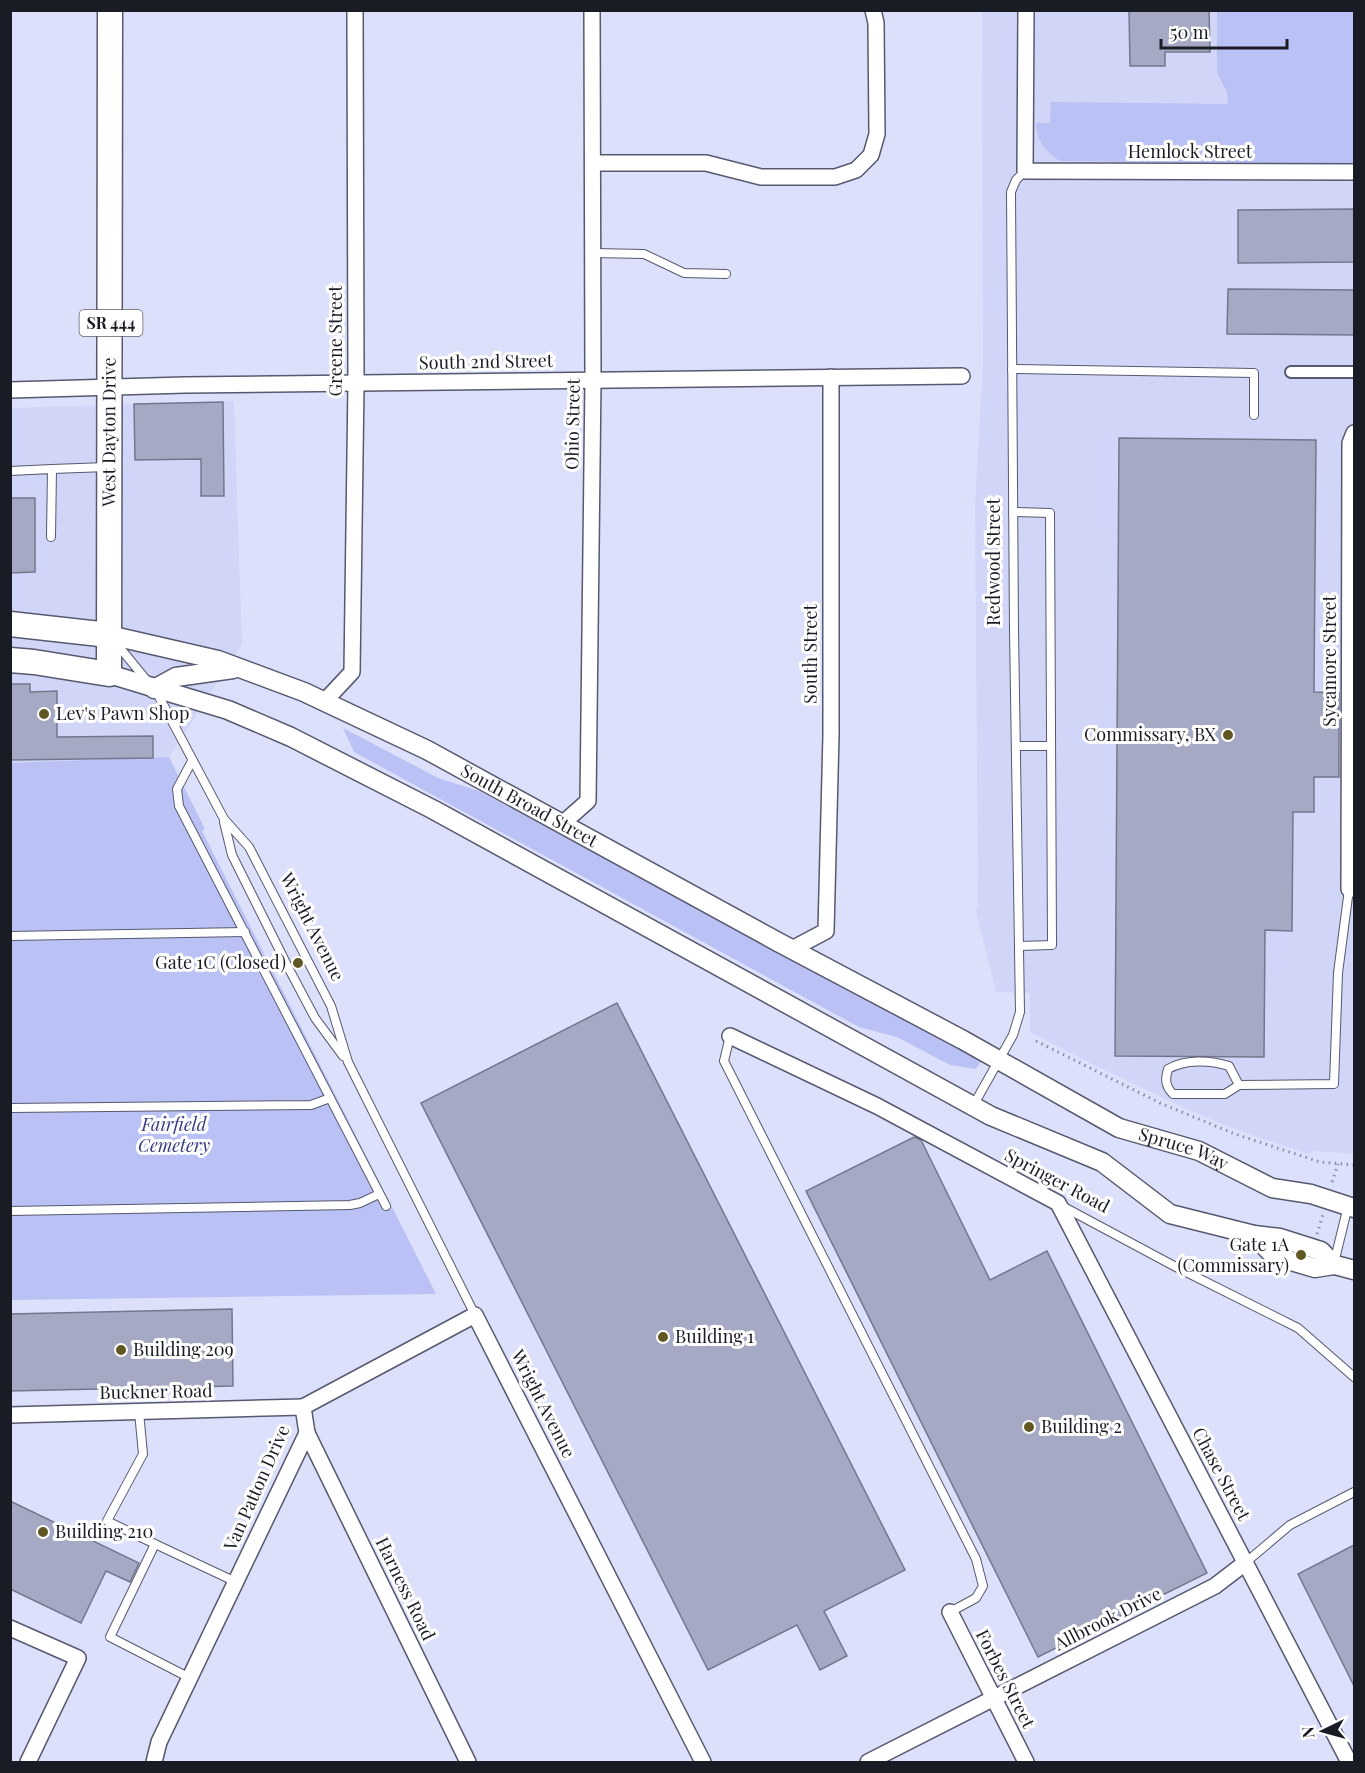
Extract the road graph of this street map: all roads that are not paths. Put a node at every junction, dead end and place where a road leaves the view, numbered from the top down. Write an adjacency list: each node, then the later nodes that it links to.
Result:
1 (110, 10): 18 (main road, West Dayton Drive / SR 444)
2 (355, 10): 17 (street, Greene Street)
3 (592, 10): 6 (street, Ohio Street)
4 (873, 10): 6 (street)
5 (1026, 10): 7 (street, Redwood Street)
6 (593, 163): 9 (street, Ohio Street)
7 (1025, 171): 8 (street, Hemlock Street); 11 (lane, Redwood Street)
8 (1354, 172)
9 (593, 253): 10 (lane); 16 (street, Ohio Street)
10 (726, 274)
11 (1012, 369): 20 (lane); 25 (lane, Redwood Street)
12 (1291, 372): 13 (street)
13 (1354, 372)
14 (962, 376): 15 (street, South 2nd Street)
15 (831, 377): 16 (street, South 2nd Street); 43 (street, South Street)
16 (593, 380): 17 (street, South 2nd Street); 38 (street, Ohio Street)
17 (356, 384): 18 (street, South 2nd Street); 33 (street, Greene Street)
18 (111, 388): 19 (street, South 2nd Street); 22 (main road, West Dayton Drive / SR 444)
19 (10, 390)
20 (1254, 415)
21 (1354, 433): 39 (street, Sycamore Street)
22 (109, 467): 23 (lane); 28 (main road, West Dayton Drive / SR 444)
23 (52, 469): 24 (lane); 26 (lane)
24 (10, 471)
25 (1013, 512): 34 (lane, Redwood Street); 35 (lane)
26 (51, 537)
27 (10, 624): 28 (main road, South Broad Street)
28 (109, 635): 30 (street, South Broad Street); 31 (main road, West Dayton Drive / SR 444); 32 (lane, Wright Avenue)
29 (10, 660): 31 (main road)
30 (240, 668): 32 (street); 33 (street, South Broad Street)
31 (109, 674): 32 (street)
32 (154, 689): 36 (lane, Wright Avenue); 50 (street)
33 (324, 702): 38 (street, South Broad Street)
34 (1016, 746): 35 (lane); 42 (lane, Redwood Street)
35 (1051, 746): 42 (lane)
36 (192, 761): 37 (lane, Wright Avenue); 40 (lane)
37 (224, 819): 46 (lane, Wright Avenue); 46 (lane, Wright Avenue)
38 (562, 824): 43 (street, South Broad Street)
39 (1352, 889): 48 (lane)
40 (245, 932): 41 (lane); 49 (lane)
41 (10, 936)
42 (1019, 945): 45 (lane, Redwood Street)
43 (792, 949): 45 (street, South Broad Street)
44 (730, 1036): 53 (street, Springer Road); 69 (lane)
45 (1000, 1060): 47 (street, South Broad Street); 50 (lane, Redwood Street)
46 (348, 1062): 59 (lane, Wright Avenue)
47 (1018, 1070): 55 (street, Spruce Way)
48 (1239, 1085): 48 (lane)
49 (330, 1098): 51 (lane); 52 (lane)
50 (973, 1106): 57 (street)
51 (10, 1108)
52 (379, 1194): 54 (lane); 56 (lane)
53 (1058, 1203): 60 (lane, Springer Road); 67 (street, Chase Street)
54 (386, 1206)
55 (1351, 1207): 57 (lane)
56 (10, 1211)
57 (1334, 1265): 58 (street)
58 (1354, 1270)
59 (476, 1315): 61 (street, Van Patton Drive); 76 (street, Wright Avenue)
60 (1354, 1377)
61 (303, 1407): 62 (street, Buckner Road); 64 (street, Van Patton Drive)
62 (139, 1412): 63 (street, Buckner Road); 66 (lane)
63 (10, 1415)
64 (307, 1433): 68 (street, Van Patton Drive); 75 (street, Harness Road)
65 (1354, 1492): 67 (lane, Allbrook Drive)
66 (155, 1544): 68 (lane); 71 (lane)
67 (1245, 1563): 72 (street, Allbrook Drive); 79 (street, Chase Street)
68 (236, 1582): 71 (street, Van Patton Drive)
69 (950, 1612): 72 (street, Forbes Street)
70 (10, 1628): 73 (street)
71 (190, 1678): 74 (street, Van Patton Drive)
72 (994, 1700): 77 (street, Allbrook Drive); 78 (street, Forbes Street)
73 (28, 1762)
74 (154, 1762)
75 (468, 1762)
76 (703, 1762)
77 (868, 1762)
78 (1026, 1762)
79 (1349, 1762)

